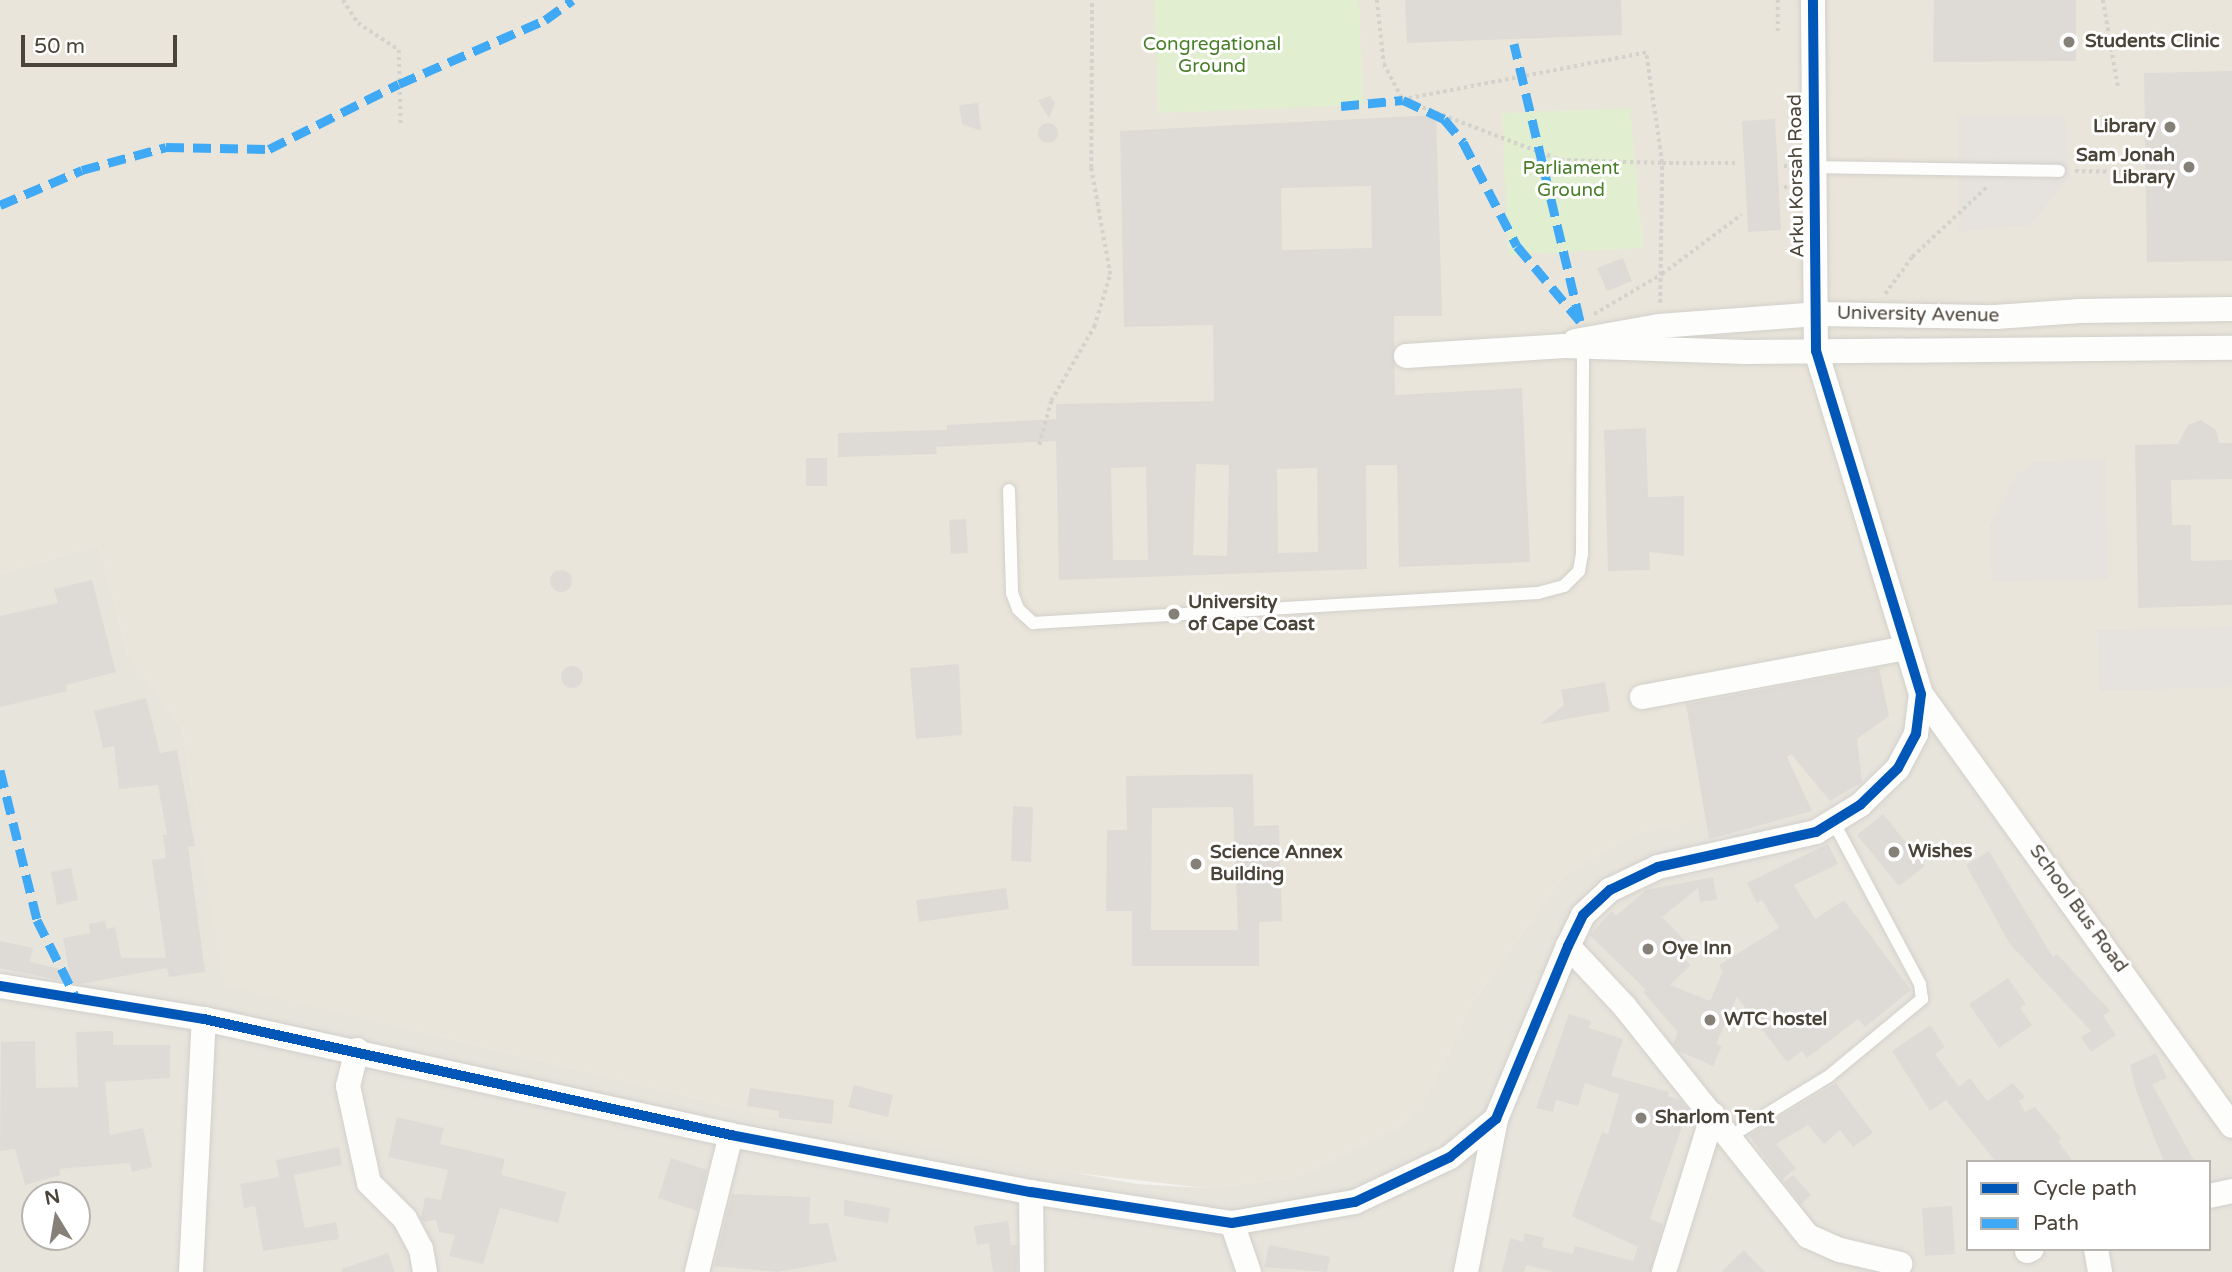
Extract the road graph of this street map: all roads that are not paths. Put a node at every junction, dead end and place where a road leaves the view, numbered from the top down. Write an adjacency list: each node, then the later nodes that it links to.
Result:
1 (1813, 0): 2 (street, Arku Korsah Road)
2 (1815, 167): 3 (lane); 5 (street, Arku Korsah Road)
3 (2059, 171)
4 (2232, 310): 5 (street, University Avenue)
5 (1816, 314): 6 (street, University Avenue); 8 (street, Arku Korsah Road)
6 (1577, 344): 8 (street, University Avenue); 9 (street, University Avenue); 10 (lane)
7 (2232, 348): 8 (street, University Avenue)
8 (1816, 351): 11 (street, Arku Korsah Road)
9 (1406, 356)
10 (1009, 490)
11 (1906, 648): 12 (street, Arku Korsah Road); 13 (street)
12 (1921, 694): 14 (street); 21 (street, School Bus Road)
13 (1642, 697)
14 (1833, 821): 15 (street); 23 (lane)
15 (1568, 946): 19 (street); 20 (street)
16 (0, 986): 17 (street)
17 (204, 1018): 18 (street); 30 (street)
18 (357, 1050): 22 (street); 31 (street)
19 (1713, 1114): 23 (street); 36 (street)
20 (1496, 1119): 27 (street); 35 (street)
21 (2232, 1126)
22 (730, 1135): 25 (street); 32 (street)
23 (1731, 1136): 29 (street)
24 (2232, 1191): 26 (street)
25 (1031, 1192): 27 (street); 33 (street)
26 (2211, 1196)
27 (1232, 1223): 34 (street)
28 (2096, 1251): 37 (street)
29 (1900, 1264)
30 (191, 1272)
31 (425, 1272)
32 (697, 1272)
33 (1032, 1272)
34 (1250, 1272)
35 (1466, 1272)
36 (1664, 1272)
37 (2100, 1272)

